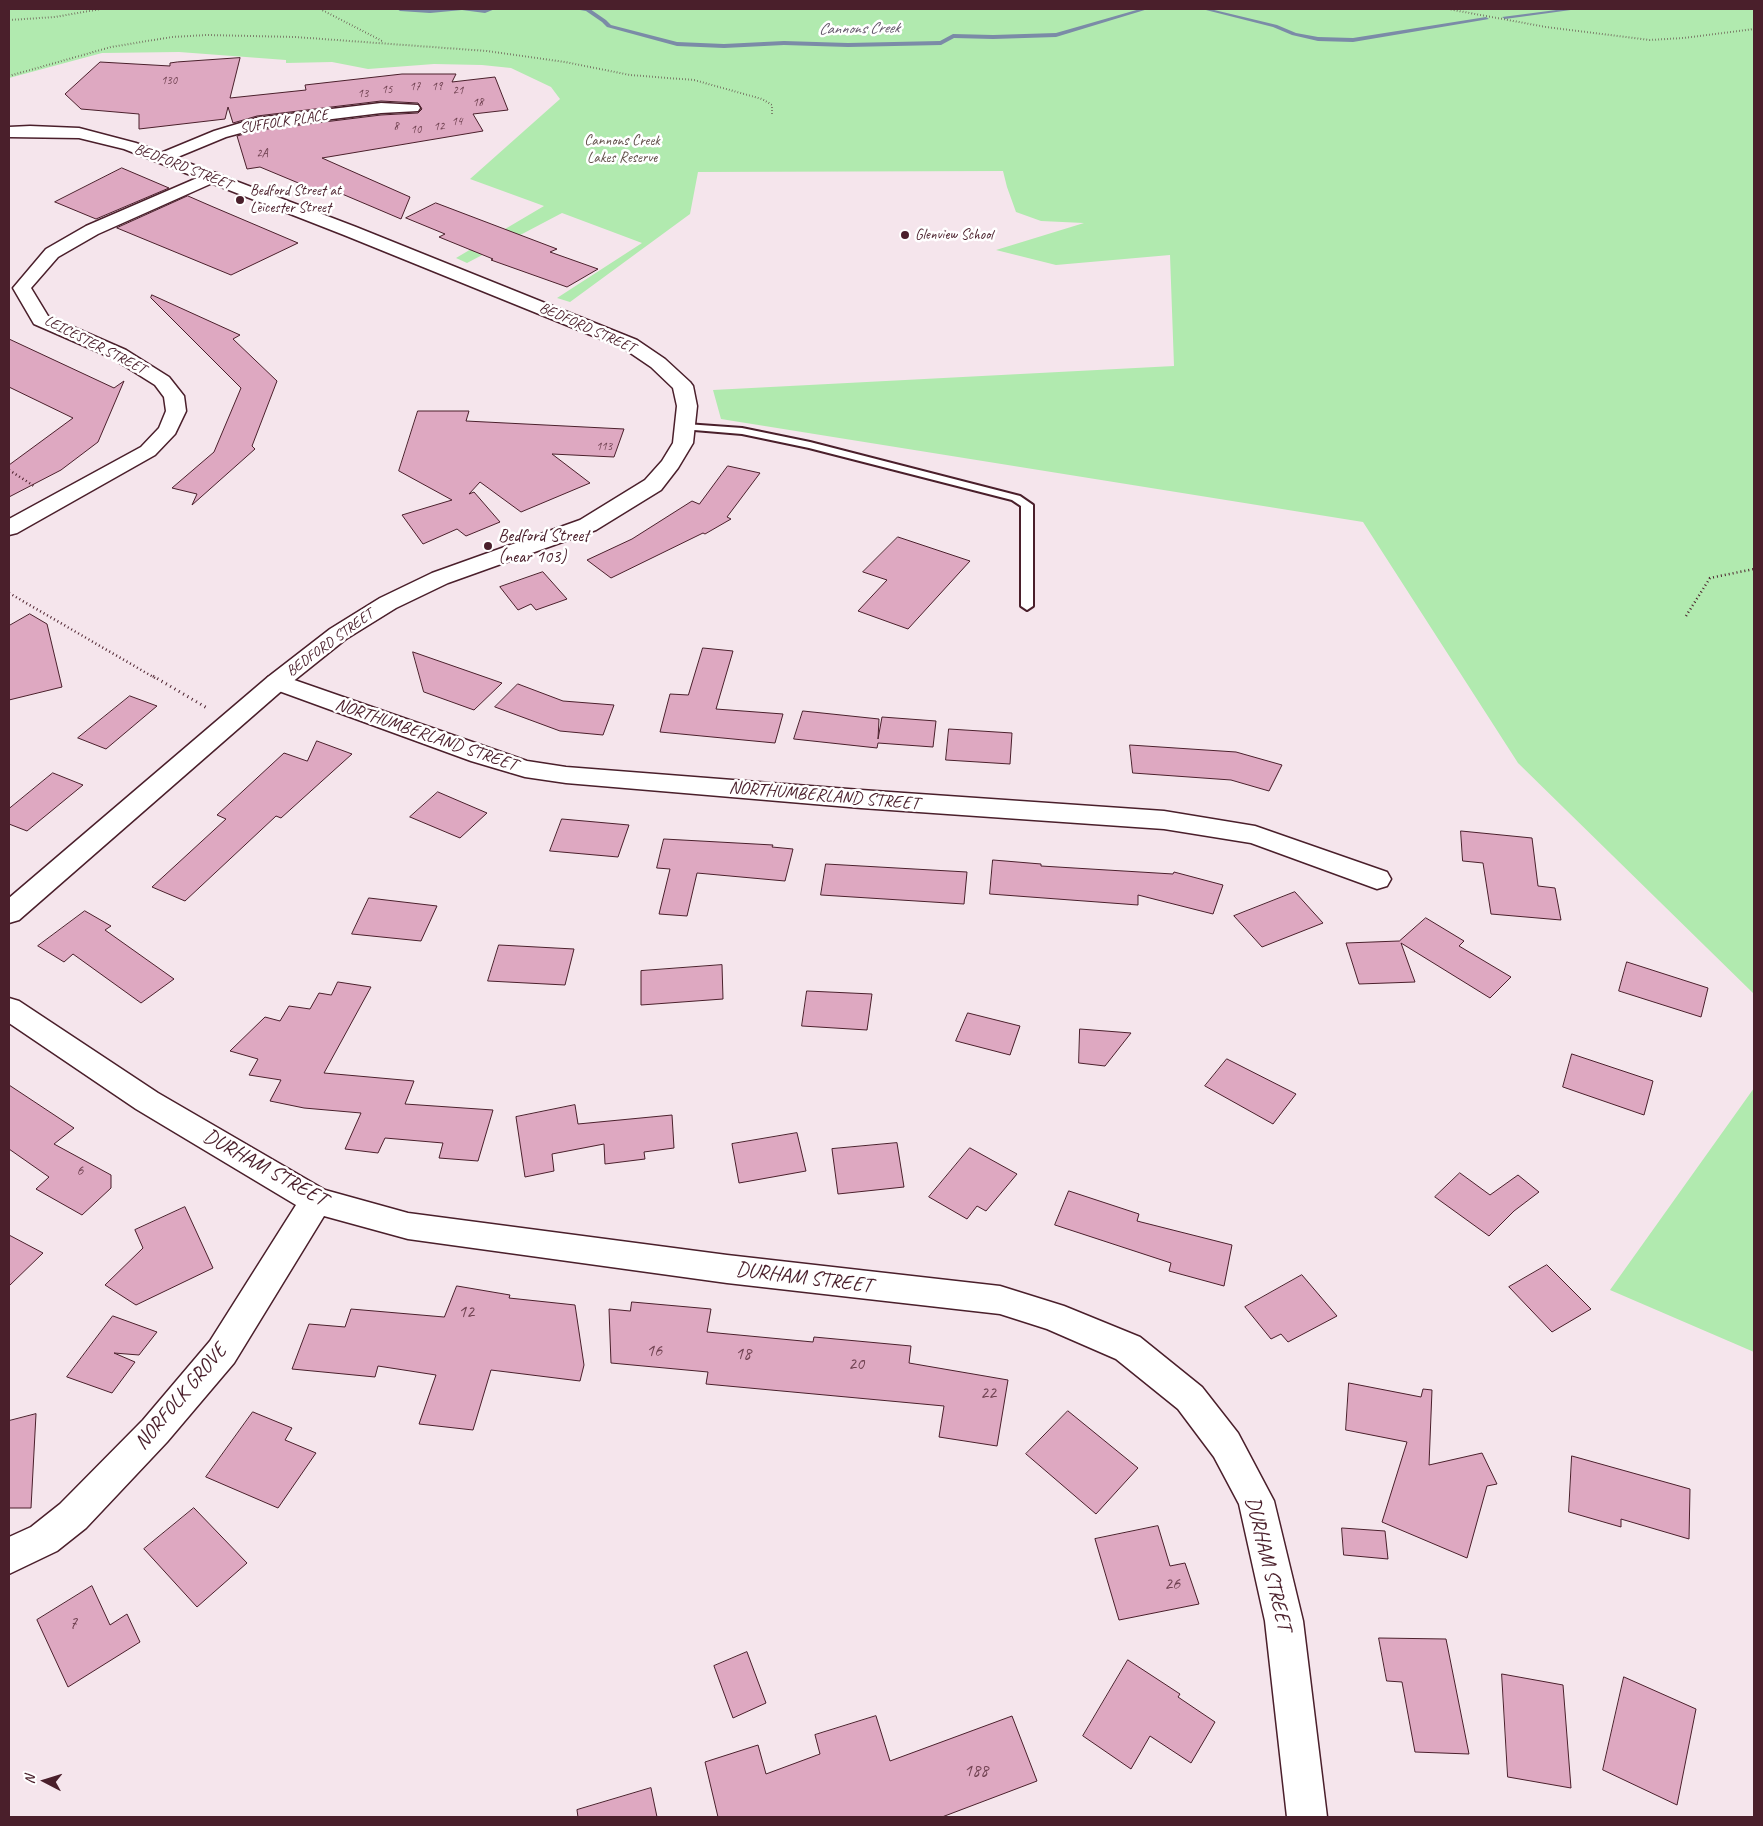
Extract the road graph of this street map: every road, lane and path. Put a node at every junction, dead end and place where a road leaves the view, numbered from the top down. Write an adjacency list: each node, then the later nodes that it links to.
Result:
1 (101, 9): 4 (path)
2 (320, 9): 6 (path)
3 (1448, 9): 5 (path)
4 (9, 20)
5 (1754, 29)
6 (387, 43): 7 (path); 9 (path)
7 (9, 76)
8 (412, 108): 11 (street, SUFFOLK PLACE)
9 (772, 114)
10 (9, 132): 11 (street, BEDFORD STREET)
11 (162, 158): 12 (street, BEDFORD STREET)
12 (211, 177): 13 (street, BEDFORD STREET); 14 (street, LEICESTER STREET)
13 (686, 427): 17 (lane); 19 (street, BEDFORD STREET)
14 (9, 528)
15 (1754, 569): 18 (path)
16 (9, 593): 20 (path)
17 (1027, 606)
18 (1686, 616)
19 (276, 682): 20 (street, BEDFORD STREET); 21 (street, NORTHUMBERLAND STREET)
20 (231, 722): 22 (street, BEDFORD STREET)
21 (1377, 879)
22 (9, 913)
23 (9, 1009): 24 (street, DURHAM STREET)
24 (316, 1202): 25 (street, NORFOLK GROVE); 26 (street, DURHAM STREET)
25 (9, 1556)
26 (1307, 1817)

